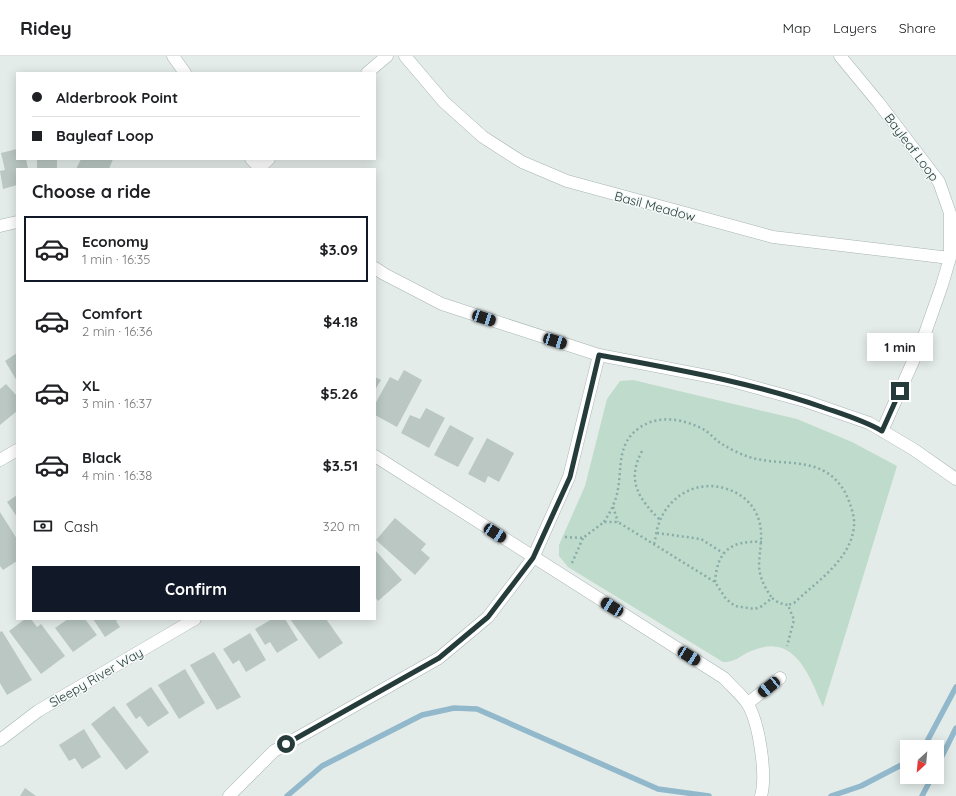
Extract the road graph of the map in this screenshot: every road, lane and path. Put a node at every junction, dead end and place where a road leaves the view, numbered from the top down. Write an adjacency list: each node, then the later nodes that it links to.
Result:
1 (173, 56): 5 (street)
2 (386, 56): 6 (street)
3 (404, 56): 11 (street, Basil Meadow)
4 (840, 56): 11 (street, Bayleaf Loop)
5 (184, 72)
6 (368, 72)
7 (267, 160): 8 (street)
8 (257, 165)
9 (16, 222): 10 (street)
10 (0, 226)
11 (950, 258): 14 (street, Bayleaf Loop)
12 (376, 269): 13 (street)
13 (599, 355): 14 (street); 30 (street)
14 (882, 431): 19 (street)
15 (16, 451): 18 (street)
16 (642, 451): 21 (path)
17 (376, 459): 30 (street)
18 (0, 460)
19 (956, 479)
20 (613, 507): 22 (path); 23 (path); 34 (path)
21 (660, 520): 24 (path); 27 (path)
22 (604, 522): 23 (path); 26 (path)
23 (618, 522): 28 (path)
24 (657, 533): 28 (path); 29 (path)
25 (565, 537): 26 (path)
26 (583, 538): 31 (path)
27 (762, 542): 29 (path); 33 (path)
28 (654, 544): 32 (path)
29 (723, 553): 32 (path)
30 (533, 558): 38 (street); 40 (street)
31 (572, 564)
32 (715, 582): 33 (path)
33 (772, 598): 34 (path)
34 (788, 605): 36 (path)
35 (193, 620): 39 (street, Sleepy River Way)
36 (788, 646)
37 (780, 678): 38 (street)
38 (748, 704): 41 (street)
39 (0, 740)
40 (229, 796)
41 (761, 796)

